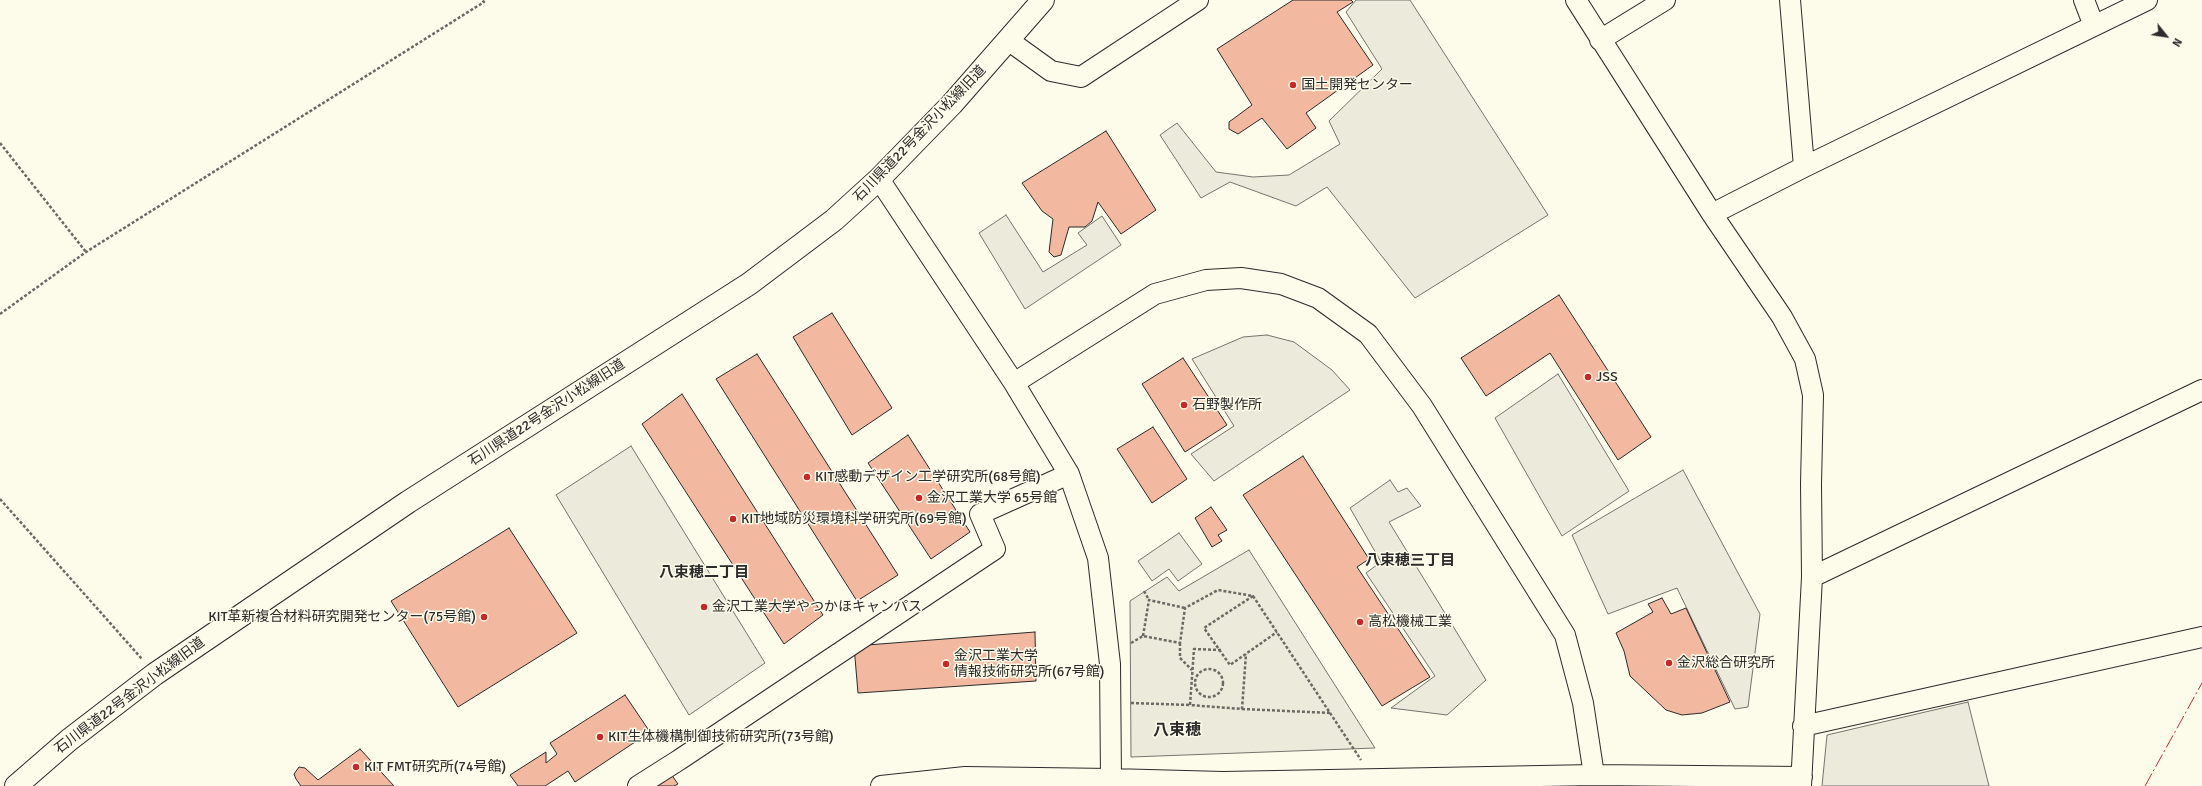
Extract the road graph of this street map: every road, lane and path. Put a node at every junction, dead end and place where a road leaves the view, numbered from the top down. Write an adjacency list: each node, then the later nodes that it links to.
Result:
1 (482, 0): 16 (path)
2 (1043, 0): 10 (main road, 石川県道22号金沢小松線旧道)
3 (1198, 0): 10 (street)
4 (1576, 0): 11 (street)
5 (1665, 0): 11 (street)
6 (1790, 0): 13 (street)
7 (2084, 0): 9 (street)
8 (2147, 0): 9 (street)
9 (2094, 26): 13 (street)
10 (1008, 40): 14 (main road, 石川県道22号金沢小松線旧道)
11 (1600, 40): 15 (street)
12 (0, 143): 16 (path)
13 (1804, 167): 15 (street)
14 (880, 179): 18 (street); 35 (main road, 石川県道22号金沢小松線旧道)
15 (1712, 214): 22 (street)
16 (86, 252): 17 (path)
17 (0, 314)
18 (1014, 383): 20 (street); 42 (street)
19 (2202, 390): 22 (street)
20 (1069, 474): 43 (street); 48 (street)
21 (0, 499): 35 (path)
22 (1812, 577): 41 (street)
23 (1144, 591): 25 (path)
24 (1253, 596): 26 (path); 27 (path); 32 (path)
25 (1149, 600): 26 (path); 28 (path)
26 (1185, 608): 31 (path)
27 (1277, 632): 33 (path); 40 (path)
28 (1143, 636): 30 (path); 31 (path)
29 (2202, 637): 41 (street)
30 (1131, 643)
31 (1180, 643): 34 (path)
32 (1221, 650): 33 (path); 34 (path)
33 (1246, 654): 39 (path)
34 (1192, 670): 38 (path)
35 (155, 674): 47 (main road, 石川県道22号金沢小松線旧道)
36 (1196, 689): 36 (path)
37 (1131, 703): 38 (path)
38 (1190, 705): 39 (path)
39 (1242, 709): 40 (path)
40 (1332, 713): 44 (path)
41 (1803, 726): 45 (street)
42 (1594, 775): 44 (street); 45 (street)
43 (1111, 779): 46 (street); 49 (street)
44 (1369, 780): 46 (street)
45 (1801, 781)
46 (1223, 784)
47 (16, 786)
48 (638, 786)
49 (881, 786)

